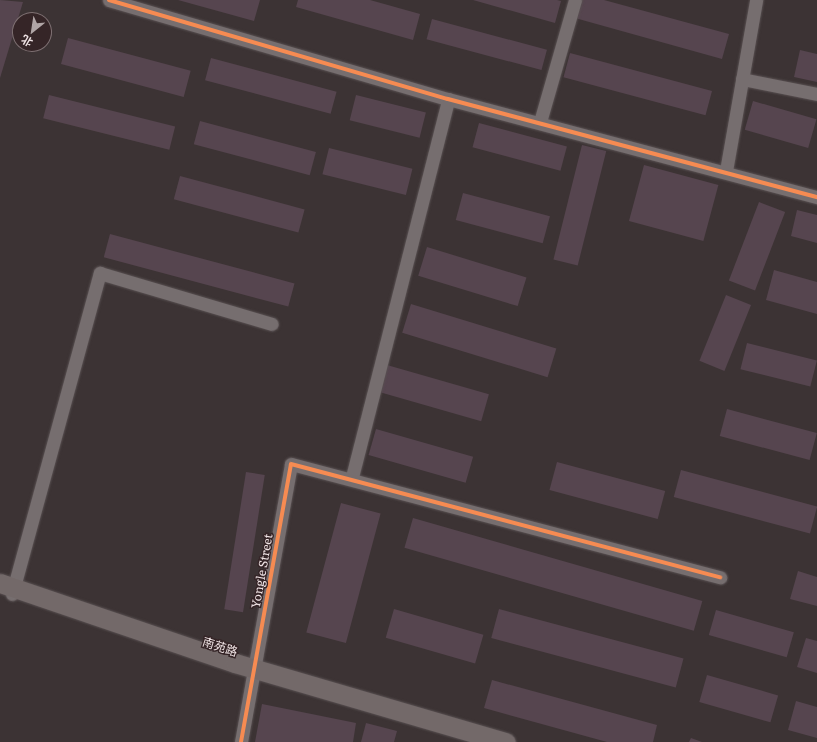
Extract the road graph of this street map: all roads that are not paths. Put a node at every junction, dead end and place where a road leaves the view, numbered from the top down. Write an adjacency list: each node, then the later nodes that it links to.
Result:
1 (108, 0): 6 (street)
2 (575, 0): 7 (street)
3 (756, 0): 4 (street)
4 (742, 79): 5 (street); 8 (street)
5 (817, 94)
6 (448, 99): 7 (street); 11 (street)
7 (540, 122): 8 (street)
8 (726, 171): 9 (street)
9 (817, 197)
10 (272, 324): 13 (street)
11 (352, 477): 12 (street); 14 (street, Yongle Street)
12 (720, 577)
13 (6, 589): 14 (street, 南苑路)
14 (255, 672): 15 (street, Yongle Street); 16 (street, 南苑路); 17 (street, 南苑路)
15 (242, 742)
16 (482, 742)
17 (506, 742)

